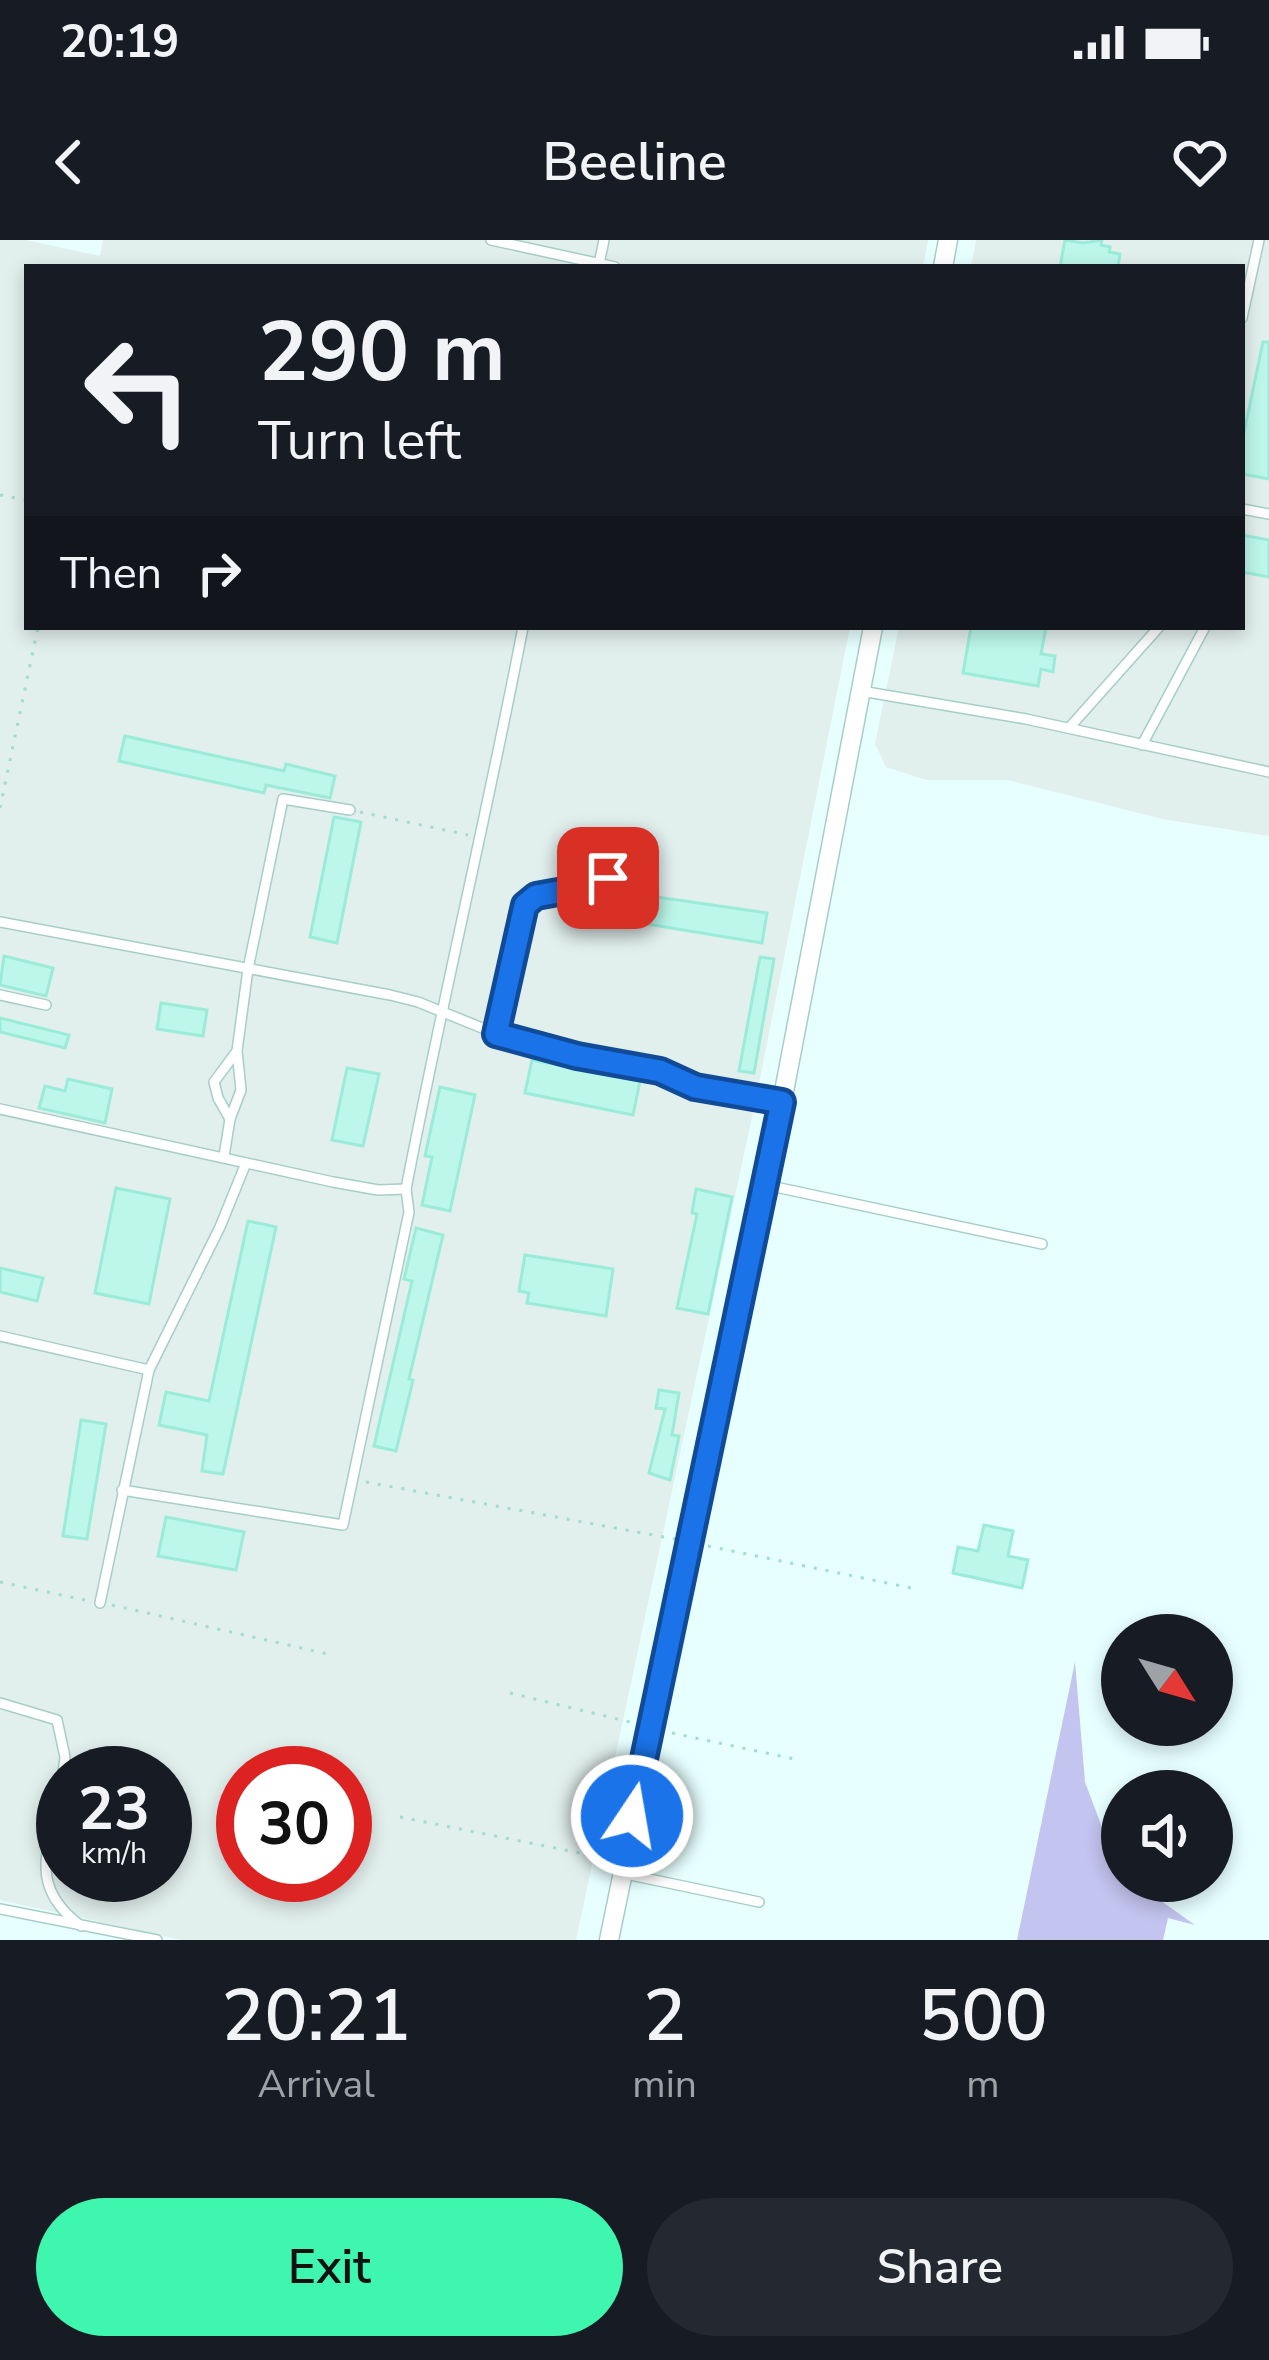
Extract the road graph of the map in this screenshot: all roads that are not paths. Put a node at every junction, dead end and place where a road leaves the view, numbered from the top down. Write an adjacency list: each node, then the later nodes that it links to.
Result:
1 (491, 240): 3 (lane)
2 (1258, 240): 4 (lane)
3 (594, 264)
4 (1245, 303)
5 (522, 630): 19 (lane)
6 (872, 630): 9 (street)
7 (1156, 630): 10 (lane)
8 (1203, 630): 11 (lane)
9 (861, 691): 10 (lane); 22 (street)
10 (1069, 728): 11 (lane)
11 (1142, 745): 12 (lane)
12 (1269, 772)
13 (350, 810): 16 (lane)
14 (608, 878): 20 (lane)
15 (0, 922): 16 (lane)
16 (248, 969): 19 (lane); 21 (lane)
17 (0, 995): 18 (lane)
18 (46, 1005)
19 (440, 1012): 20 (lane); 28 (lane)
20 (496, 1034): 22 (lane)
21 (237, 1051): 24 (lane); 24 (lane)
22 (782, 1102): 27 (street)
23 (0, 1109): 25 (lane)
24 (230, 1119): 25 (lane)
25 (224, 1156): 26 (lane)
26 (246, 1163): 28 (lane); 31 (lane)
27 (766, 1185): 29 (lane); 36 (street)
28 (406, 1189): 32 (lane)
29 (1042, 1244)
30 (0, 1336): 31 (lane)
31 (149, 1370): 32 (lane)
32 (122, 1490): 33 (lane)
33 (100, 1603)
34 (0, 1703): 35 (lane)
35 (63, 1746)
36 (622, 1868): 38 (lane); 42 (street)
37 (54, 1902): 40 (lane)
38 (759, 1902)
39 (0, 1909): 40 (lane)
40 (81, 1926): 41 (lane)
41 (157, 1940)
42 (609, 1940)

